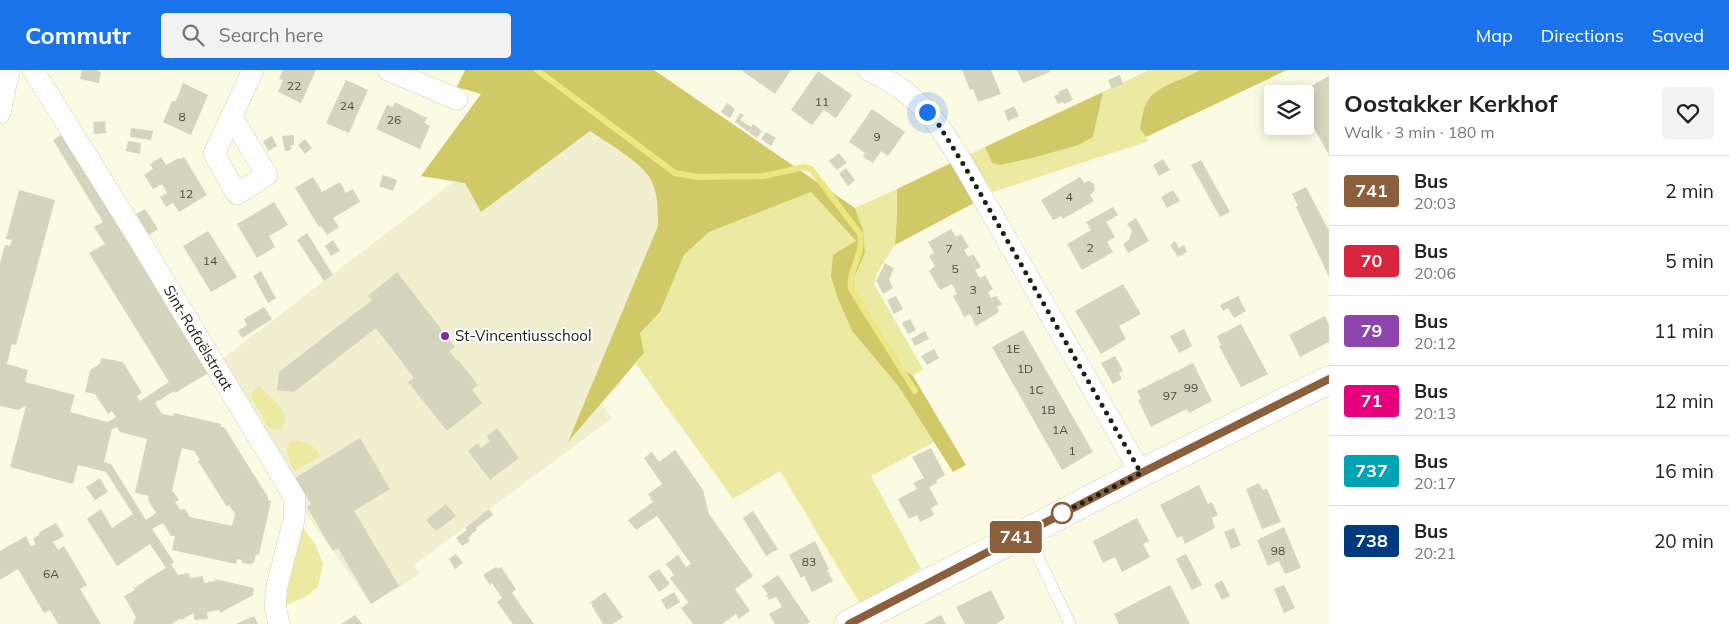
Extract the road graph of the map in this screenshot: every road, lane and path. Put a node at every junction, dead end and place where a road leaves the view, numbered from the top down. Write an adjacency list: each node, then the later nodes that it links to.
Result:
1 (9, 70): 8 (street)
2 (32, 70): 13 (street, Sint-Rafaëlstraat)
3 (253, 70): 9 (street)
4 (388, 70): 7 (street)
5 (868, 70): 6 (street)
6 (894, 76): 11 (street)
7 (457, 99)
8 (0, 113)
9 (232, 116)
10 (1329, 380): 11 (street)
11 (1141, 473): 12 (street)
12 (1026, 532): 14 (street); 15 (lane)
13 (279, 624)
14 (849, 624)
15 (1070, 624)

